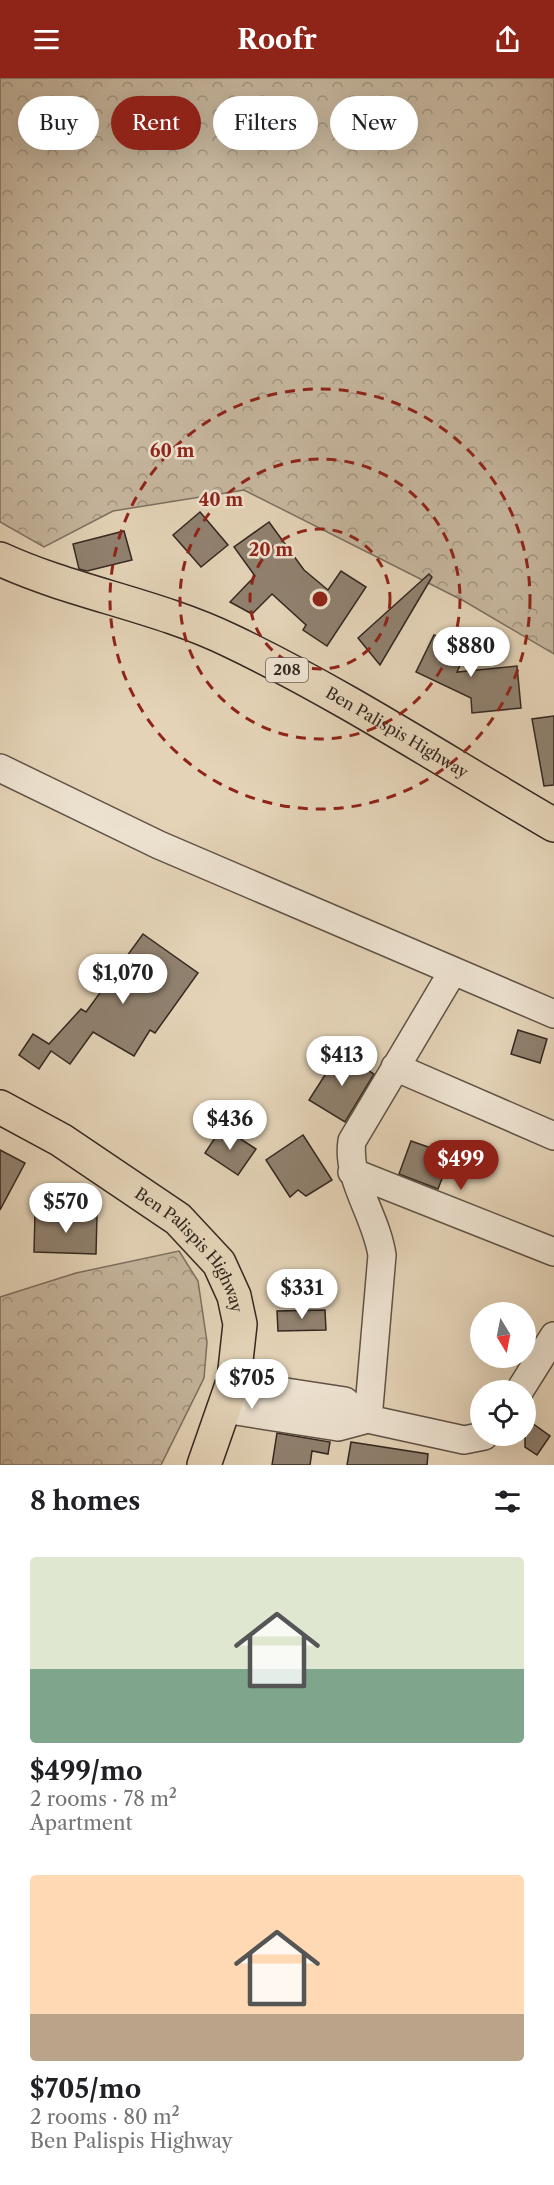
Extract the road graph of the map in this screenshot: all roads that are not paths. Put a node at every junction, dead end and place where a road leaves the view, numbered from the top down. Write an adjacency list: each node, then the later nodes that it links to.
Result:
1 (0, 559): 3 (main road, Ben Palispis Highway / 208)
2 (0, 768): 4 (street)
3 (554, 825)
4 (453, 971): 5 (street); 6 (street)
5 (554, 1014)
6 (395, 1067): 8 (street); 9 (street)
7 (0, 1107): 13 (main road, Ben Palispis Highway)
8 (554, 1136)
9 (352, 1172): 10 (street); 14 (street)
10 (554, 1252)
11 (554, 1336): 12 (street)
12 (526, 1380)
13 (228, 1397): 14 (street); 16 (main road, Ben Palispis Highway)
14 (365, 1419): 15 (street)
15 (470, 1439)
16 (204, 1465)

